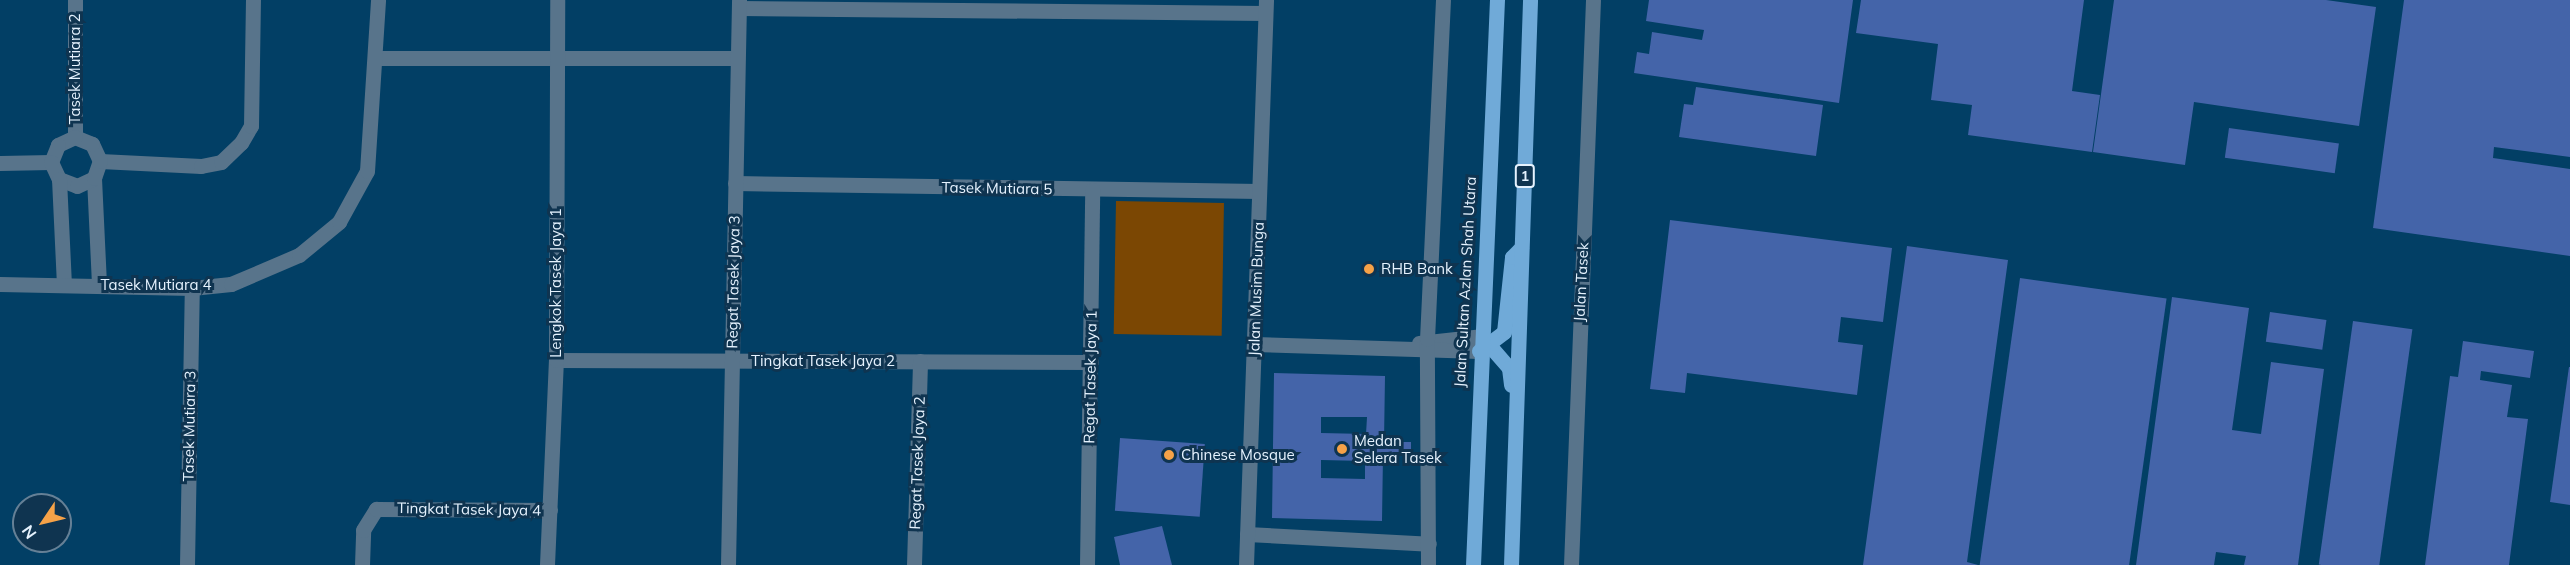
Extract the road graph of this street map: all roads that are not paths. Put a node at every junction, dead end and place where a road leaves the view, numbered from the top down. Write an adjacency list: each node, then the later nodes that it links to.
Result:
1 (75, 0): 16 (street, Tasek Mutiara 2)
2 (253, 0): 17 (street)
3 (378, 0): 13 (street, Tasek Mutiara 4)
4 (558, 0): 14 (street, Lengkok Tasek Jaya 1)
5 (1443, 0): 32 (street)
6 (1497, 0): 31 (main road, Jalan Sultan Azlan Shah Utara)
7 (1530, 0): 25 (main road, 1)
8 (1593, 0): 51 (street, Jalan Tasek)
9 (739, 4): 10 (street); 15 (street, Regat Tasek Jaya 3)
10 (901, 5): 11 (street)
11 (1079, 5): 12 (street)
12 (1265, 6): 24 (street, Jalan Musim Bunga)
13 (378, 58): 14 (street); 29 (street, Tasek Mutiara 4)
14 (557, 58): 15 (street); 33 (street, Lengkok Tasek Jaya 1)
15 (737, 58): 22 (street, Regat Tasek Jaya 3)
16 (75, 137): 17 (street, Tasek Mutiara 2); 18 (street, Tasek Mutiara 2)
17 (100, 161): 20 (street)
18 (51, 162): 19 (street); 21 (street)
19 (0, 163)
20 (94, 178): 21 (street); 28 (street)
21 (59, 179): 27 (street)
22 (735, 183): 23 (street, Tasek Mutiara 5); 34 (street, Regat Tasek Jaya 3)
23 (1092, 190): 24 (street, Tasek Mutiara 5); 36 (street, Regat Tasek Jaya 1)
24 (1259, 191): 30 (street, Jalan Musim Bunga)
25 (1523, 247): 31 (main road); 37 (main road, 1)
26 (0, 284): 27 (street, Tasek Mutiara 4)
27 (64, 284): 28 (street, Tasek Mutiara 4)
28 (99, 285): 29 (street, Tasek Mutiara 4)
29 (192, 288): 41 (street, Tasek Mutiara 3)
30 (1254, 344): 32 (street); 39 (street, Jalan Musim Bunga)
31 (1484, 344): 32 (street); 37 (main road); 49 (main road, Jalan Sultan Azlan Shah Utara)
32 (1423, 345): 40 (street)
33 (556, 360): 34 (street, Tingkat Tasek Jaya 2); 38 (street, Lengkok Tasek Jaya 1)
34 (732, 361): 35 (street, Tingkat Tasek Jaya 2); 44 (street, Regat Tasek Jaya 3)
35 (920, 362): 36 (street, Tingkat Tasek Jaya 2); 45 (street, Regat Tasek Jaya 2)
36 (1091, 362): 46 (street, Regat Tasek Jaya 1)
37 (1517, 404): 50 (main road, 1)
38 (550, 510): 42 (street, Tingkat Tasek Jaya 4); 43 (street, Lengkok Tasek Jaya 1)
39 (1247, 534): 40 (street); 47 (street, Jalan Musim Bunga)
40 (1429, 544): 48 (street)
41 (187, 565)
42 (362, 565)
43 (547, 565)
44 (728, 565)
45 (914, 565)
46 (1087, 565)
47 (1246, 565)
48 (1428, 565)
49 (1473, 565)
50 (1511, 565)
51 (1570, 565)

